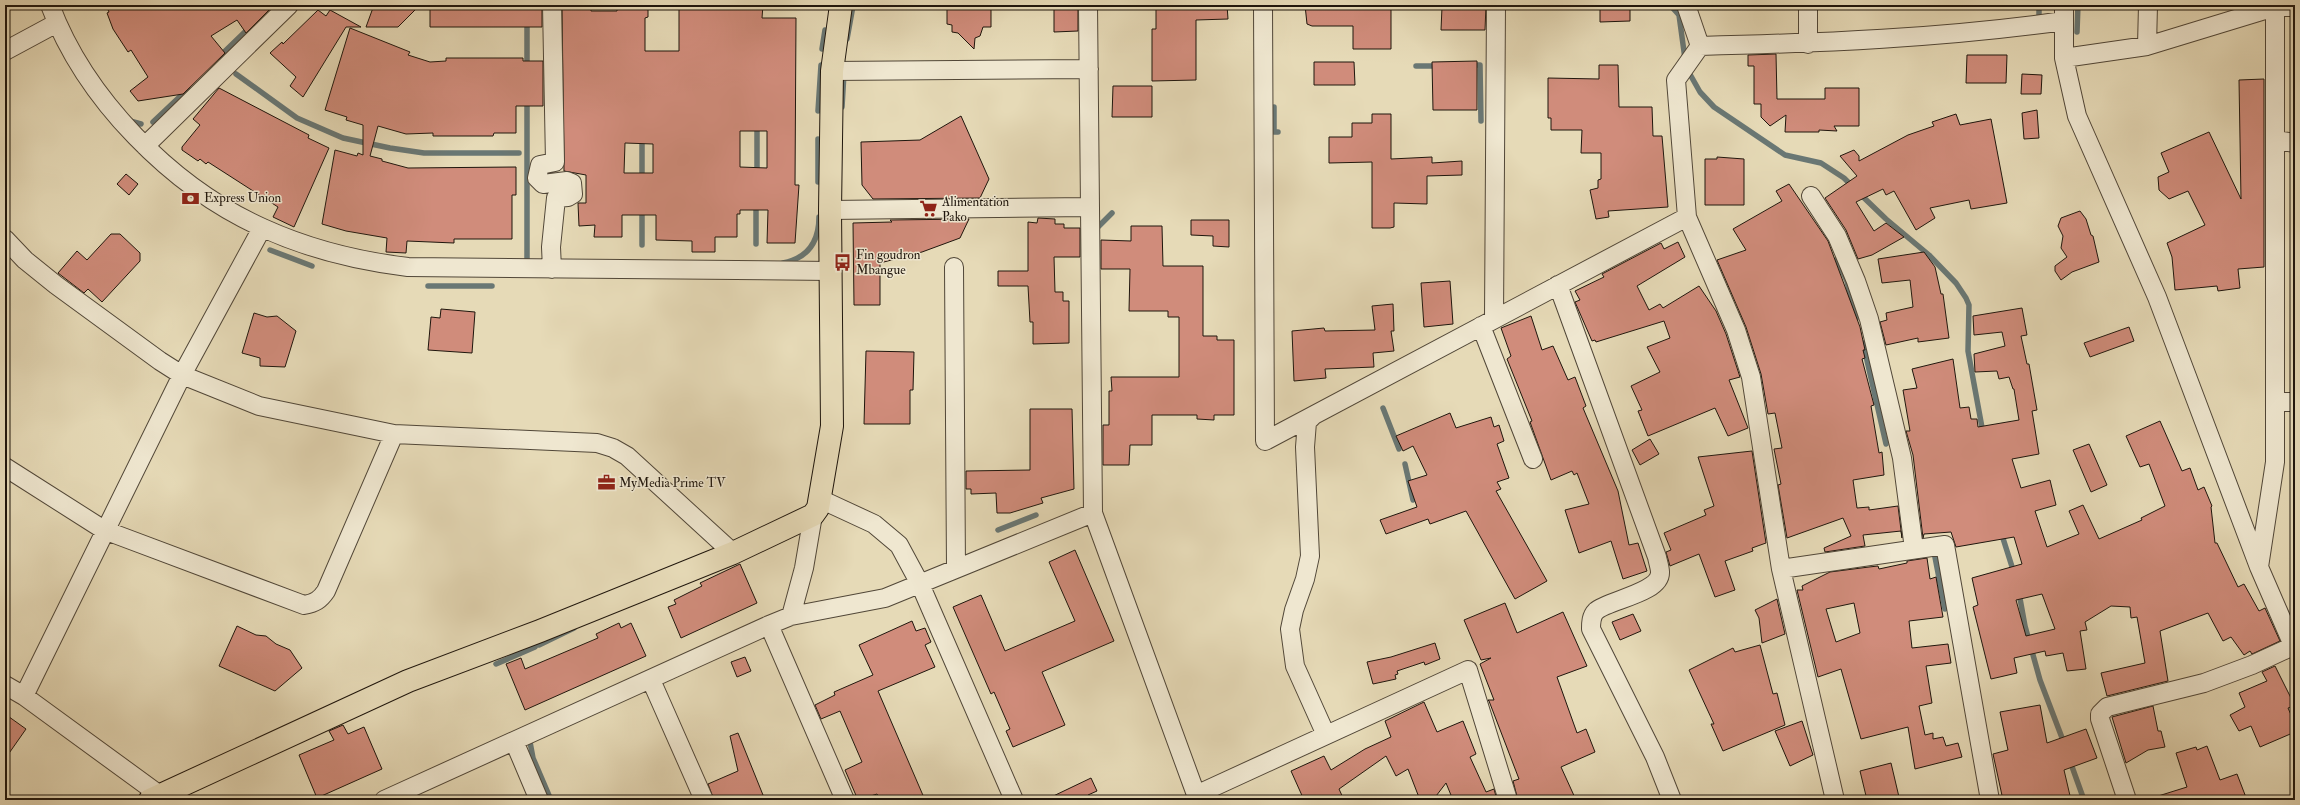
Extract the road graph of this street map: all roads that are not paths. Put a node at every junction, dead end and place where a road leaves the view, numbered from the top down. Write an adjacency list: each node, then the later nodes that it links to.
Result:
1 (50, 5): 13 (street)
2 (288, 5): 23 (street)
3 (552, 5): 31 (street)
4 (841, 5): 20 (main road)
5 (1088, 5): 19 (street)
6 (1263, 5): 38 (street)
7 (1496, 5): 34 (street)
8 (1686, 5): 15 (street)
9 (1808, 5): 14 (street)
10 (2148, 5): 16 (street)
11 (2286, 7): 16 (street); 21 (street)
12 (2064, 13): 14 (street); 18 (street)
13 (57, 24): 17 (street); 23 (street)
14 (1808, 44): 15 (street)
15 (1700, 46): 27 (street)
16 (2147, 46): 18 (street)
17 (5, 51)
18 (2064, 58): 47 (street)
19 (1089, 69): 20 (street); 25 (street)
20 (832, 71): 26 (main road)
21 (2275, 140): 22 (street); 36 (street)
22 (2295, 143)
23 (144, 146): 28 (street)
24 (1811, 196): 45 (street)
25 (1090, 207): 26 (street); 43 (street)
26 (830, 210): 32 (main road)
27 (1687, 217): 33 (street); 49 (street)
28 (262, 228): 31 (street); 35 (street)
29 (5, 239): 35 (street)
30 (954, 268): 48 (street)
31 (552, 269): 32 (street)
32 (831, 271): 42 (main road)
33 (1558, 285): 34 (street); 67 (street)
34 (1488, 323): 38 (street); 40 (street)
35 (182, 375): 39 (street); 44 (street)
36 (2275, 402): 37 (street); 47 (street)
37 (2295, 402)
38 (1313, 416): 57 (street)
39 (394, 434): 44 (street); 46 (street)
40 (1533, 460)
41 (5, 467): 44 (street)
42 (816, 507): 46 (main road); 50 (street); 51 (street)
43 (1093, 513): 48 (street); 59 (street)
44 (104, 530): 56 (street)
45 (1914, 549): 49 (street); 69 (street)
46 (733, 552): 60 (main road)
47 (2259, 567): 53 (street)
48 (956, 569): 50 (street)
49 (1781, 569): 68 (street)
50 (920, 584): 51 (street); 65 (street)
51 (791, 616): 52 (street)
52 (770, 625): 54 (street); 64 (street)
53 (2294, 648): 70 (street)
54 (651, 680): 58 (street); 63 (street)
55 (5, 685): 56 (street)
56 (24, 696): 60 (street)
57 (1326, 735): 59 (street); 66 (street)
58 (514, 741): 61 (street); 62 (street)
59 (1197, 797)
60 (155, 798)
61 (384, 800)
62 (539, 800)
63 (704, 800)
64 (845, 800)
65 (1014, 800)
66 (1508, 800)
67 (1672, 800)
68 (1835, 800)
69 (1990, 800)
70 (2127, 800)

